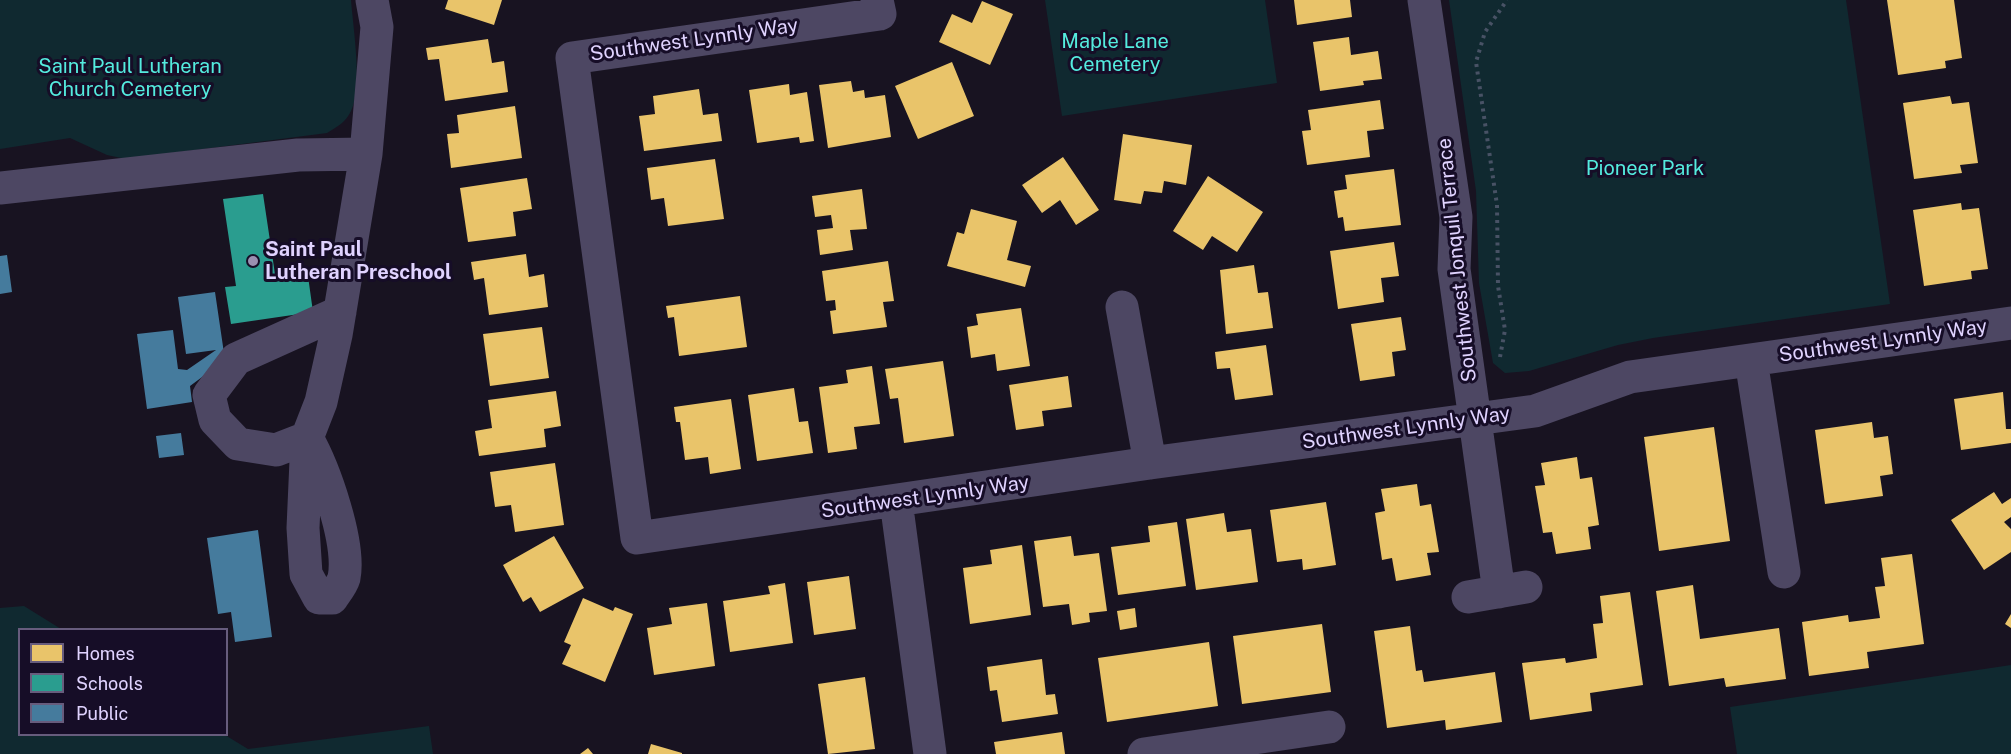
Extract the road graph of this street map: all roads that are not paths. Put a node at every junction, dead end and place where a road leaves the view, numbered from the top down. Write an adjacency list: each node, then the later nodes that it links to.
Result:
1 (372, 0): 4 (street)
2 (877, 0): 12 (street, Southwest Lynnly Way)
3 (1424, 0): 10 (street, Southwest Jonquil Terrace)
4 (366, 154): 5 (street); 7 (street)
5 (0, 188)
6 (1122, 307): 11 (street)
7 (340, 312): 7 (street)
8 (2011, 323): 9 (street, Southwest Lynnly Way)
9 (1751, 360): 10 (street, Southwest Lynnly Way); 13 (street)
10 (1475, 419): 11 (street, Southwest Lynnly Way); 14 (street, Southwest Jonquil Terrace)
11 (1149, 463): 12 (street, Southwest Lynnly Way)
12 (896, 501): 17 (street)
13 (1784, 572)
14 (1498, 592)
15 (1329, 727): 16 (street)
16 (1230, 748): 18 (street)
17 (930, 754)
18 (1144, 754)

